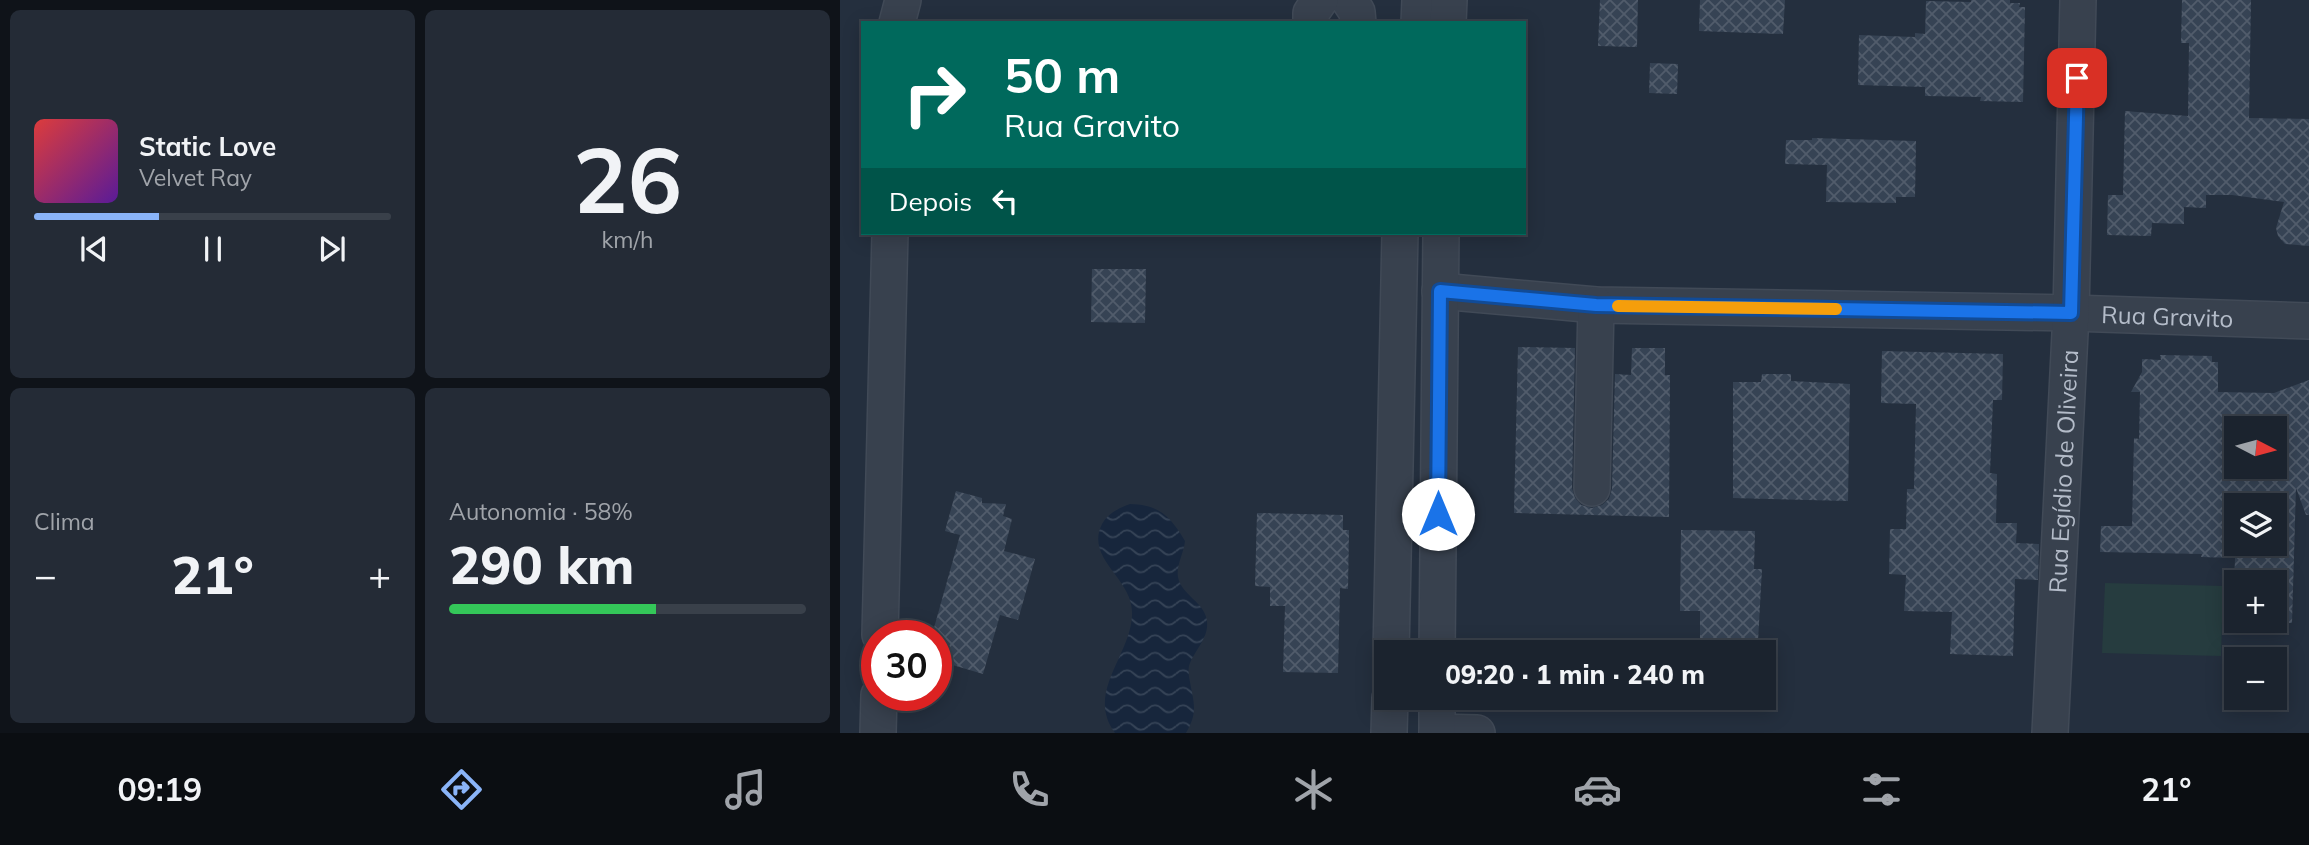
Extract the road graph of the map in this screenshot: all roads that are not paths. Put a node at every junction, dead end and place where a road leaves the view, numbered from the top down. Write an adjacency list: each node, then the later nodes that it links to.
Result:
1 (904, 0): 7 (street)
2 (1320, 0): 8 (street)
3 (1349, 0): 9 (street)
4 (1420, 0): 10 (street)
5 (1449, 0): 11 (street)
6 (2078, 0): 17 (street, Rua Egídio de Oliveira)
7 (898, 21)
8 (1311, 21)
9 (1358, 21)
10 (1419, 21)
11 (1448, 21)
12 (890, 235): 20 (street)
13 (1400, 235): 21 (street)
14 (1441, 235): 15 (street)
15 (1440, 291): 16 (street, Rua Gravito); 22 (street)
16 (1596, 305): 17 (street, Rua Gravito); 19 (street)
17 (2071, 313): 18 (street, Rua Gravito); 30 (street, Rua Egídio de Oliveira)
18 (2309, 321)
19 (1592, 488)
20 (880, 620)
21 (1391, 640)
22 (1437, 640)
23 (1390, 710): 27 (street)
24 (1437, 710): 28 (street)
25 (879, 711): 26 (street)
26 (878, 733)
27 (1389, 733)
28 (1437, 733): 29 (street)
29 (1477, 733)
30 (2050, 733)

